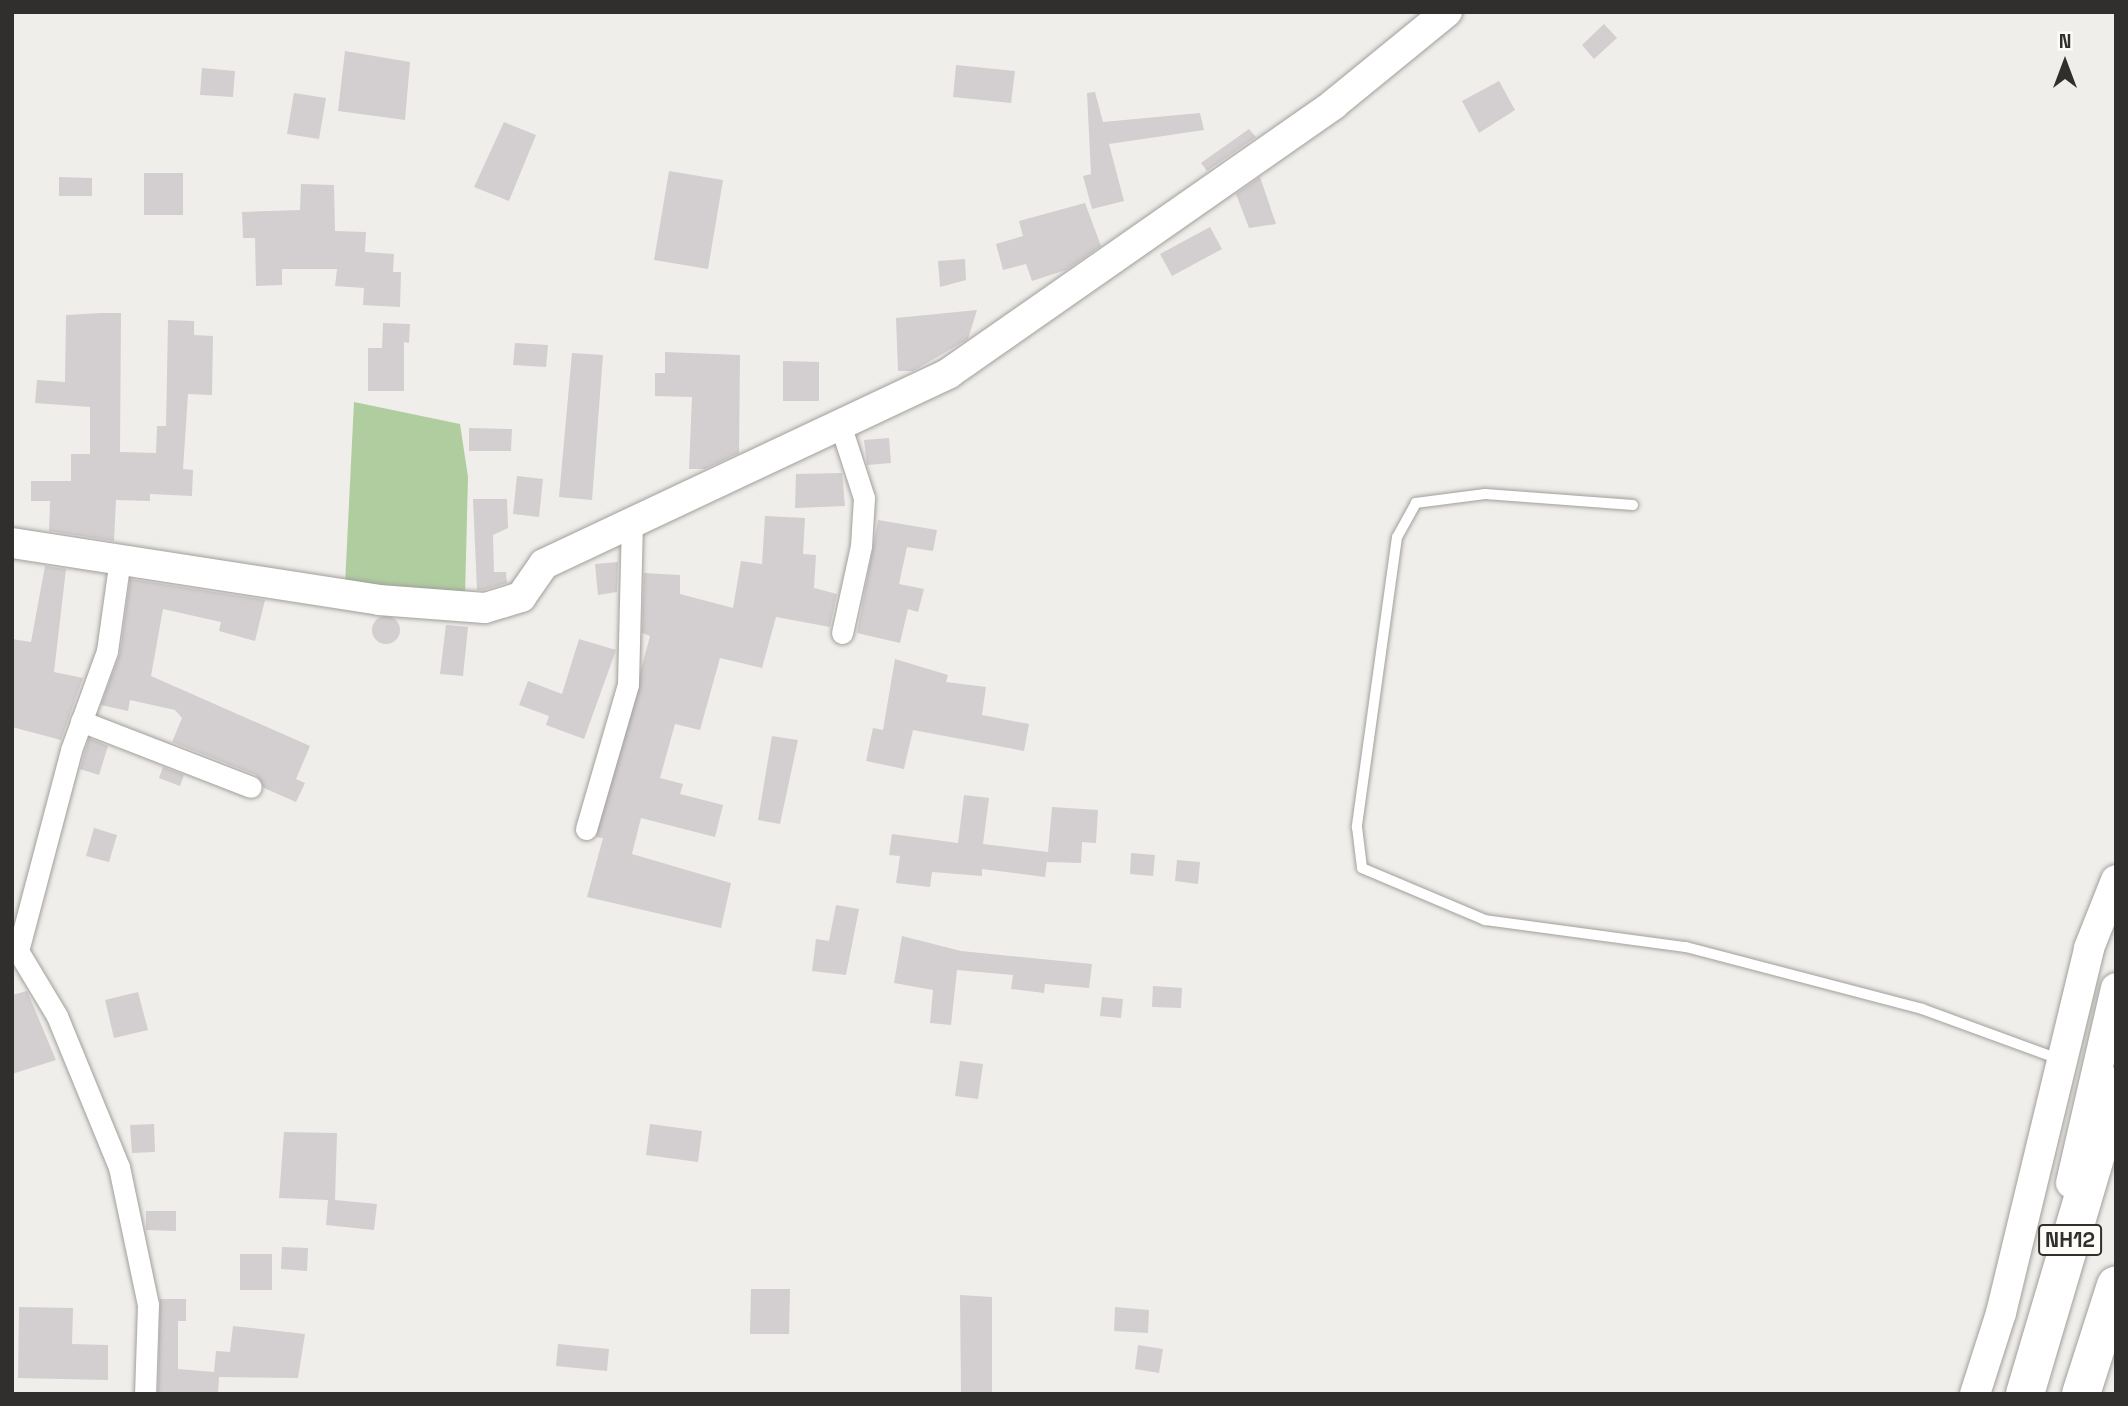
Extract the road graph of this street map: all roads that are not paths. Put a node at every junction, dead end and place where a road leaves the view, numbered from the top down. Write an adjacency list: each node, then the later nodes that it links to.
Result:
1 (1447, 12): 2 (street)
2 (839, 421): 4 (street); 7 (street)
3 (1633, 505): 14 (lane)
4 (632, 521): 6 (street); 10 (street)
5 (12, 543): 6 (street)
6 (120, 558): 8 (street)
7 (842, 633)
8 (81, 721): 9 (street); 12 (street)
9 (251, 787)
10 (586, 829)
11 (2116, 880): 14 (street)
12 (15, 952): 18 (street)
13 (2116, 988): 17 (street)
14 (2062, 1060): 19 (street)
15 (2116, 1086): 17 (highway, NH12)
16 (2116, 1285): 21 (highway, NH12)
17 (2037, 1352): 20 (highway, NH12)
18 (145, 1394)
19 (1975, 1394)
20 (2025, 1394)
21 (2081, 1394)

